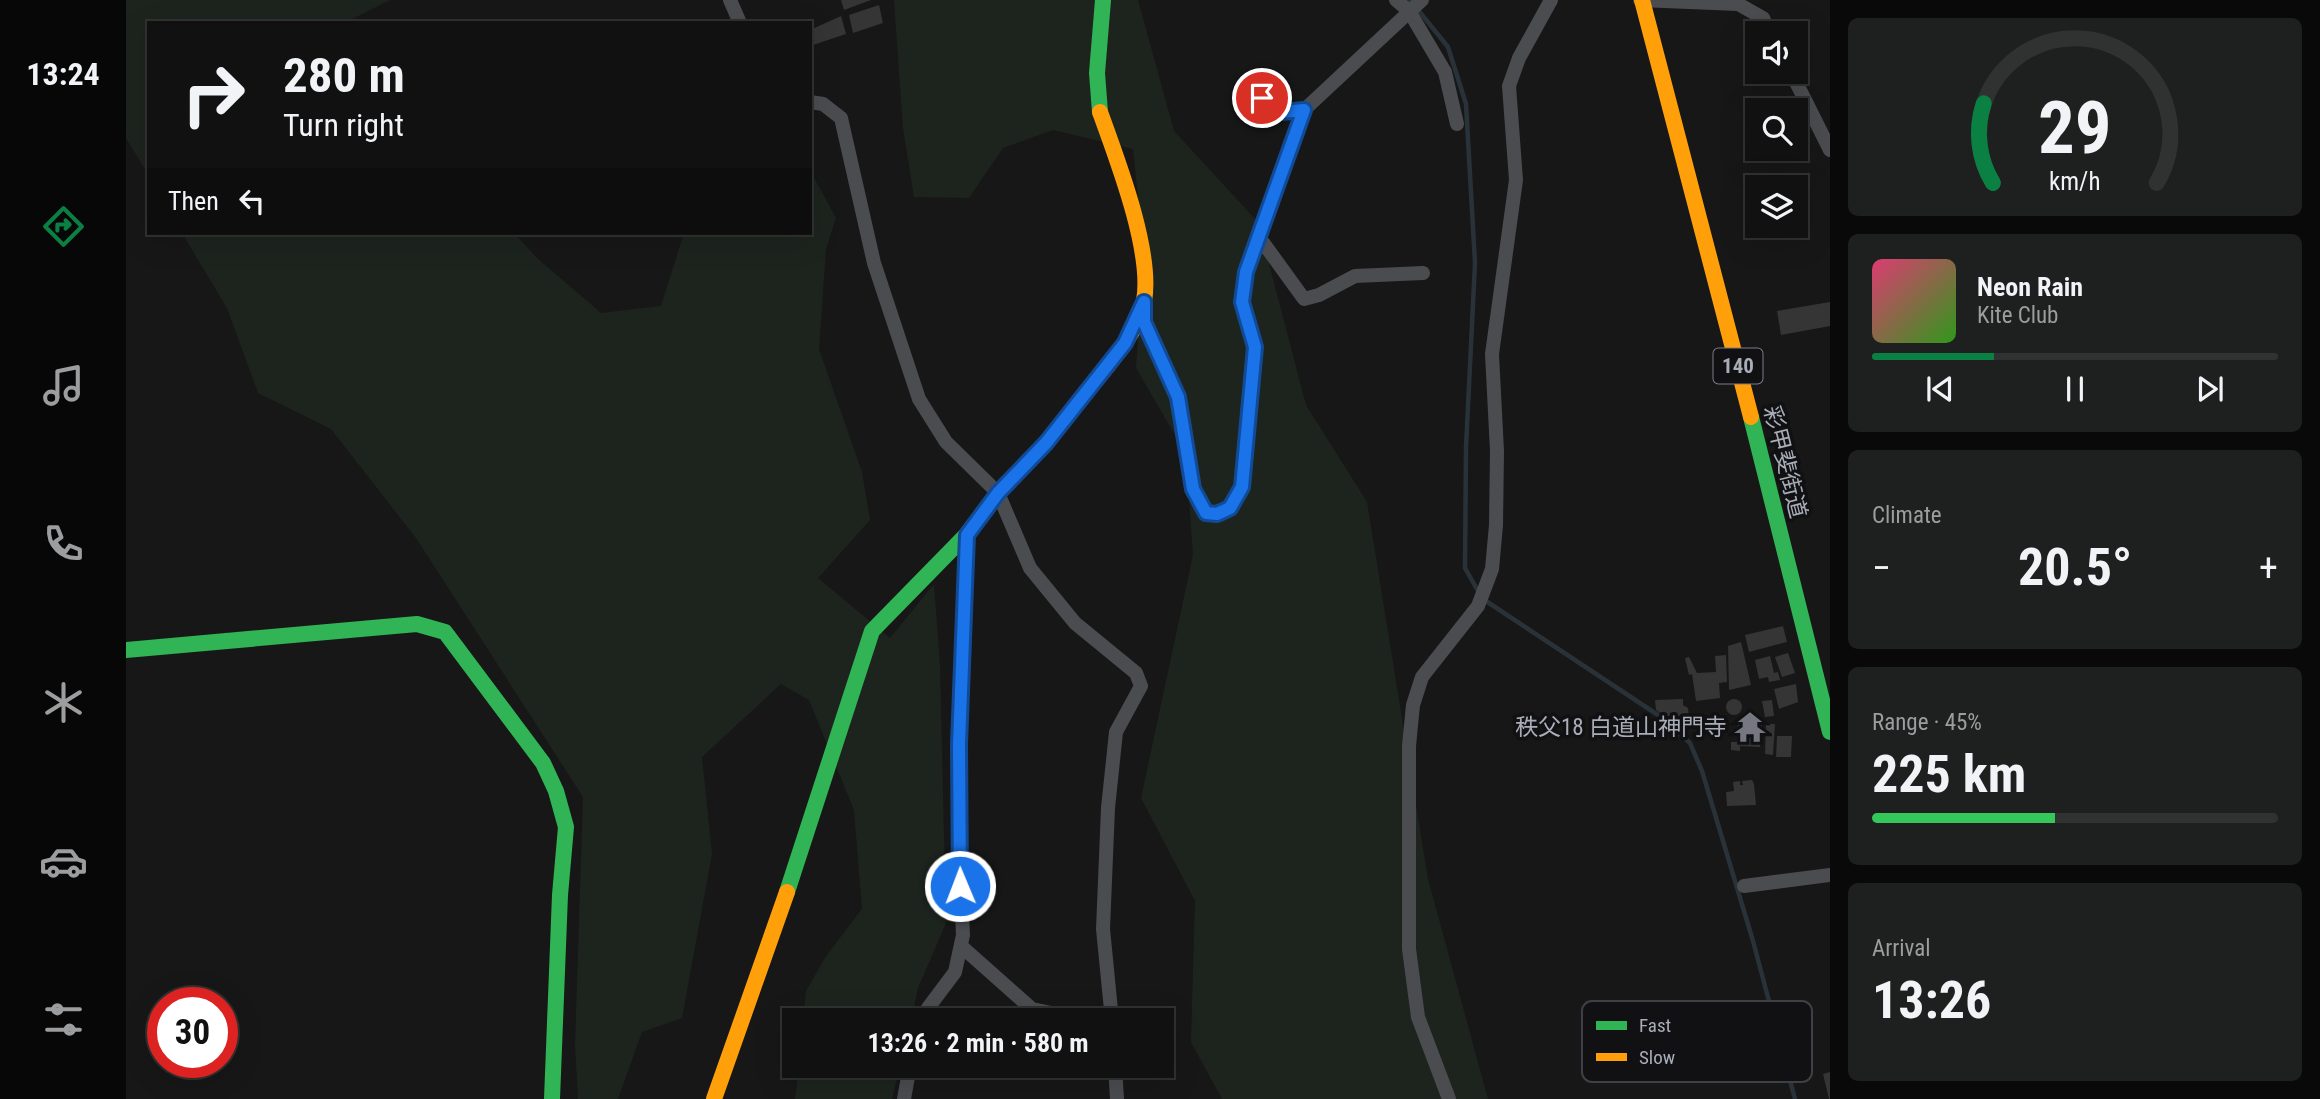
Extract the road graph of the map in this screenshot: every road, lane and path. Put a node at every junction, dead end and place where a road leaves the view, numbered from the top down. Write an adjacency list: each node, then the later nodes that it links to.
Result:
1 (730, 0): 9 (street)
2 (1103, 0): 19 (main road)
3 (1396, 0): 8 (street)
4 (1422, 0): 8 (street)
5 (1551, 0): 36 (street)
6 (1641, 0): 7 (street); 23 (main road, 彩甲斐街道 / 140)
7 (1738, 2): 10 (street)
8 (1409, 11): 14 (street); 15 (street)
9 (739, 21)
10 (1764, 21)
11 (1255, 83): 14 (street)
12 (1797, 84): 16 (street)
13 (812, 102): 20 (street)
14 (1304, 110): 17 (street)
15 (1457, 124)
16 (1830, 150)
17 (1259, 237): 18 (street); 19 (street)
18 (1423, 272)
19 (1144, 302): 20 (main road)
20 (998, 493): 21 (main road); 29 (street)
21 (967, 535): 26 (street); 33 (main road)
22 (126, 650): 32 (main road)
23 (1830, 732)
24 (1830, 875): 25 (street)
25 (1744, 886)
26 (961, 946): 27 (street); 28 (street)
27 (928, 1008)
28 (1031, 1008)
29 (1111, 1008)
30 (908, 1078): 34 (street)
31 (1116, 1078): 35 (street)
32 (552, 1099)
33 (714, 1099)
34 (904, 1099)
35 (1117, 1099)
36 (1449, 1099)

